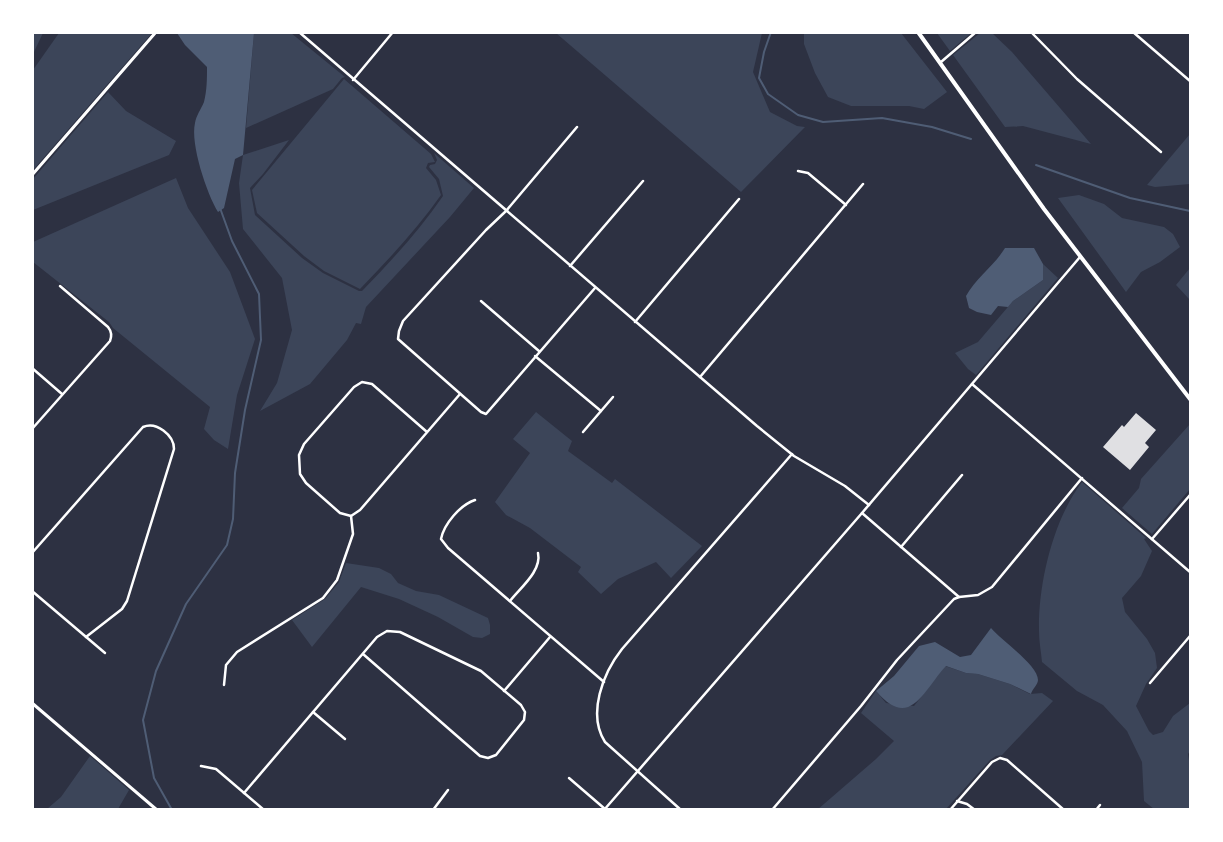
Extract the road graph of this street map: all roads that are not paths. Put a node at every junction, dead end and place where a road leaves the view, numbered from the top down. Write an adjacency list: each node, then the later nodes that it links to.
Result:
1 (156, 32): 14 (street)
2 (299, 32): 9 (street)
3 (393, 32): 9 (street)
4 (918, 32): 8 (main road)
5 (976, 32): 8 (street)
6 (1031, 32): 12 (street)
7 (1134, 32): 10 (street)
8 (940, 63): 20 (main road)
9 (353, 80): 19 (street)
10 (1190, 81)
11 (577, 127): 19 (street)
12 (1161, 152)
13 (798, 171): 18 (street)
14 (32, 175)
15 (643, 181): 21 (street)
16 (863, 184): 18 (street)
17 (739, 199): 25 (street)
18 (846, 205): 29 (street)
19 (506, 210): 21 (street); 32 (street)
20 (1080, 256): 30 (street); 34 (main road)
21 (570, 266): 23 (street)
22 (60, 286): 31 (street)
23 (595, 288): 25 (street); 26 (street)
24 (481, 301): 26 (street)
25 (635, 322): 29 (street)
26 (539, 352): 27 (street)
27 (535, 356): 32 (street); 35 (street)
28 (32, 368): 31 (street)
29 (700, 377): 39 (street)
30 (972, 384): 41 (street); 44 (street)
31 (62, 394): 36 (street)
32 (461, 394): 37 (street)
33 (613, 397): 35 (street)
34 (1190, 399)
35 (601, 411): 38 (street)
36 (32, 429)
37 (427, 432): 46 (street); 46 (street)
38 (583, 432)
39 (792, 454): 44 (street); 60 (street)
40 (962, 475): 48 (street)
41 (1082, 478): 47 (street); 53 (street)
42 (1190, 494): 47 (street)
43 (475, 500): 54 (street)
44 (869, 505): 45 (street)
45 (862, 513): 48 (street); 68 (street)
46 (351, 516): 62 (street)
47 (1152, 539): 51 (street)
48 (901, 547): 53 (street)
49 (32, 554): 56 (street)
50 (538, 554): 54 (street)
51 (1190, 572)
52 (32, 591): 56 (street)
53 (959, 596): 79 (street)
54 (510, 601): 57 (street)
55 (1190, 636): 61 (street)
56 (86, 637): 58 (street)
57 (550, 637): 60 (street); 63 (street)
58 (105, 653)
59 (363, 654): 63 (street); 63 (street); 65 (street)
60 (604, 682): 68 (street)
61 (1150, 683)
62 (224, 685)
63 (504, 691)
64 (32, 703): 75 (street)
65 (313, 712): 66 (street); 71 (street)
66 (344, 739)
67 (201, 766): 71 (street)
68 (637, 771): 74 (street); 78 (street)
69 (569, 778): 74 (street)
70 (448, 790): 77 (street)
71 (244, 793): 76 (street)
72 (957, 801): 80 (street); 81 (street); 82 (street)
73 (1100, 805): 83 (street)
74 (604, 809)
75 (156, 810)
76 (264, 810)
77 (433, 810)
78 (681, 810)
79 (772, 810)
80 (950, 810)
81 (975, 810)
82 (1064, 810)
83 (1096, 810)

